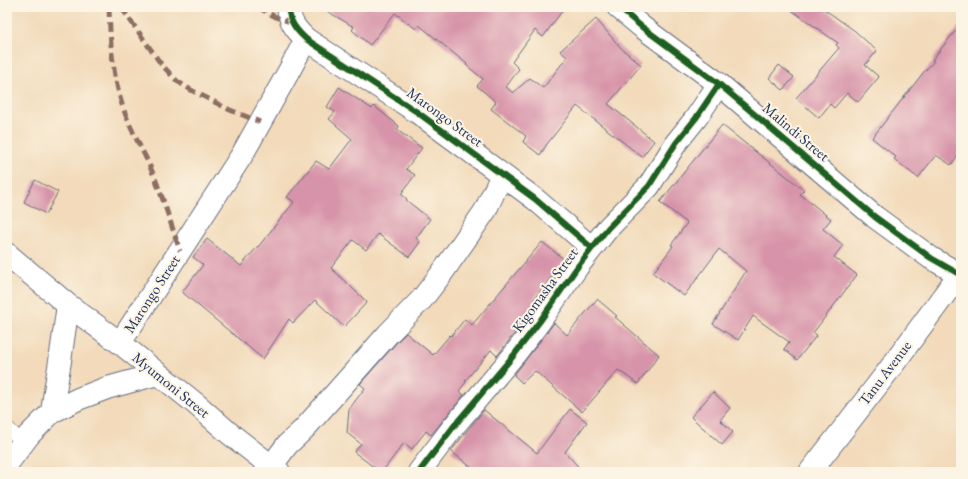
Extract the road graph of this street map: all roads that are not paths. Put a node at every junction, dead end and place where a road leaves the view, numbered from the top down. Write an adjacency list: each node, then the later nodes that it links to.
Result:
1 (288, 7): 3 (street, Marongo Street)
2 (618, 7): 4 (street, Malindi Street)
3 (306, 39): 5 (street, Marongo Street); 10 (street, Marongo Street)
4 (719, 84): 6 (street, Kigomasha Street); 8 (street, Malindi Street)
5 (502, 175): 6 (street, Marongo Street); 16 (street)
6 (592, 248): 17 (street, Kigomasha Street)
7 (7, 254): 9 (street, Myumoni Street)
8 (960, 273): 18 (street, Tanu Avenue)
9 (68, 305): 10 (street, Myumoni Street); 12 (street)
10 (120, 343): 11 (street, Myumoni Street)
11 (158, 374): 12 (street); 16 (street, Myumoni Street)
12 (52, 412): 14 (street)
13 (7, 427): 14 (lane)
14 (23, 443): 15 (street)
15 (7, 464)
16 (272, 470)
17 (419, 472)
18 (810, 472)

